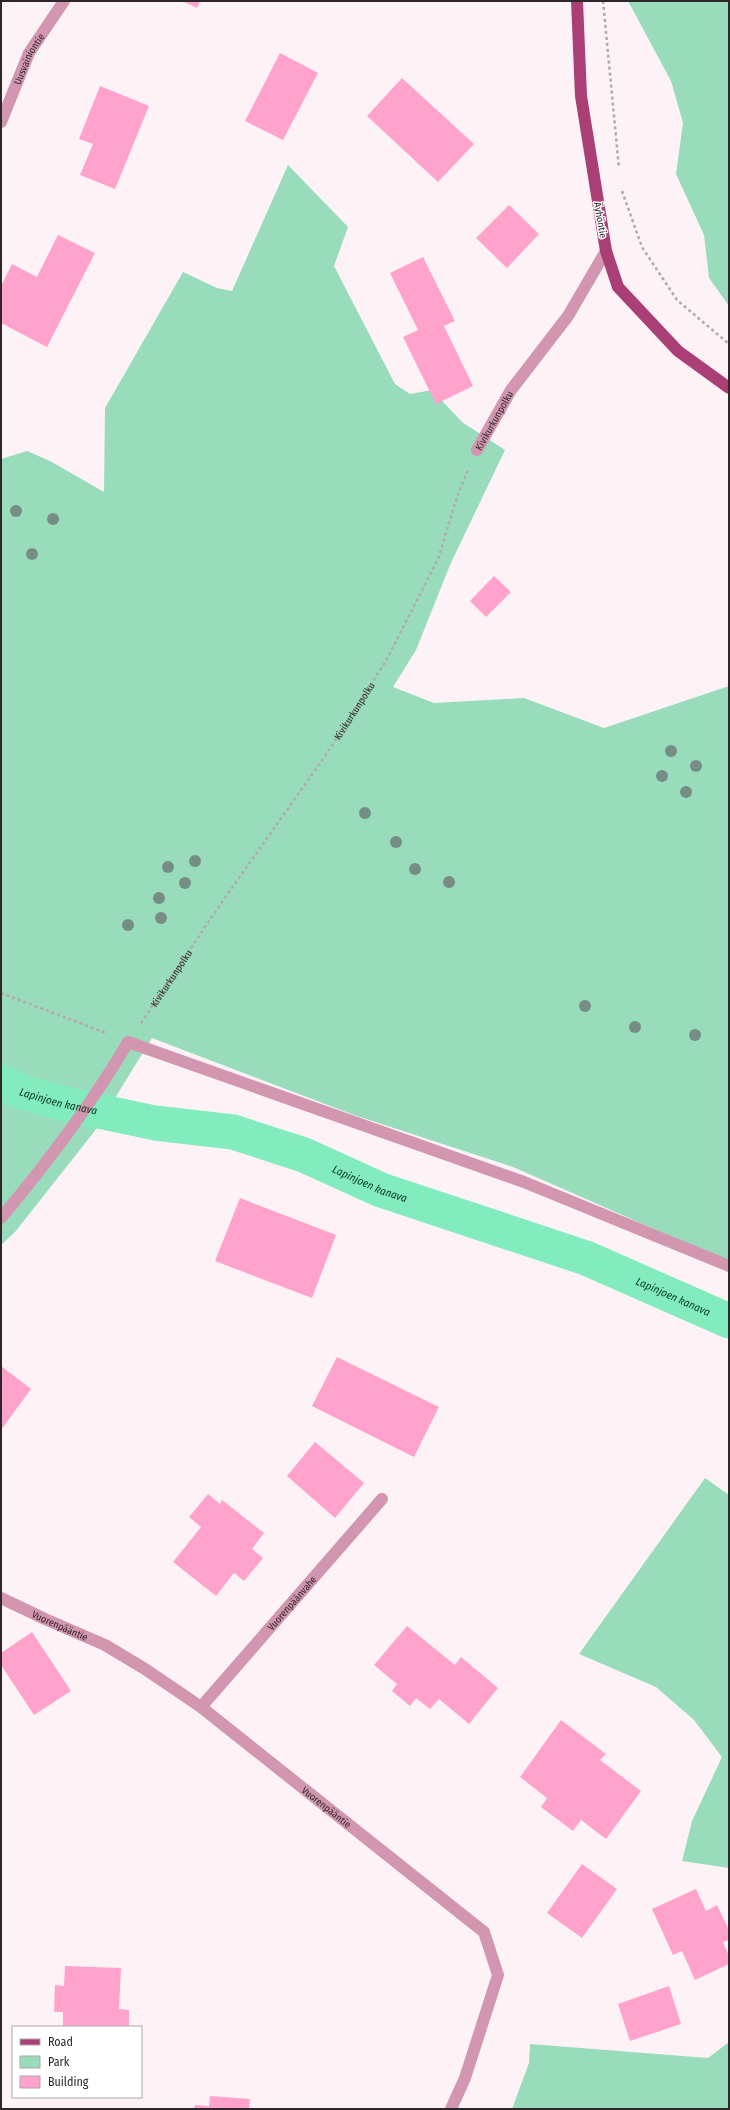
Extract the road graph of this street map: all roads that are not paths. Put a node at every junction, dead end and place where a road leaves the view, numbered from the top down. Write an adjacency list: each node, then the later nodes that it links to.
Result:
1 (64, 1): 3 (street, Uusvainiontie)
2 (577, 1): 4 (main road, Äyhöntie)
3 (1, 122)
4 (606, 251): 5 (main road, Äyhöntie); 6 (street, Kivikurkunpolku)
5 (729, 388)
6 (477, 450)
7 (1, 1218): 8 (street)
8 (729, 1266)
9 (382, 1499): 11 (street, Vuorenpäänvahe)
10 (1, 1598): 11 (street, Vuorenpääntie)
11 (201, 1707): 12 (street, Vuorenpääntie)
12 (451, 2109)

